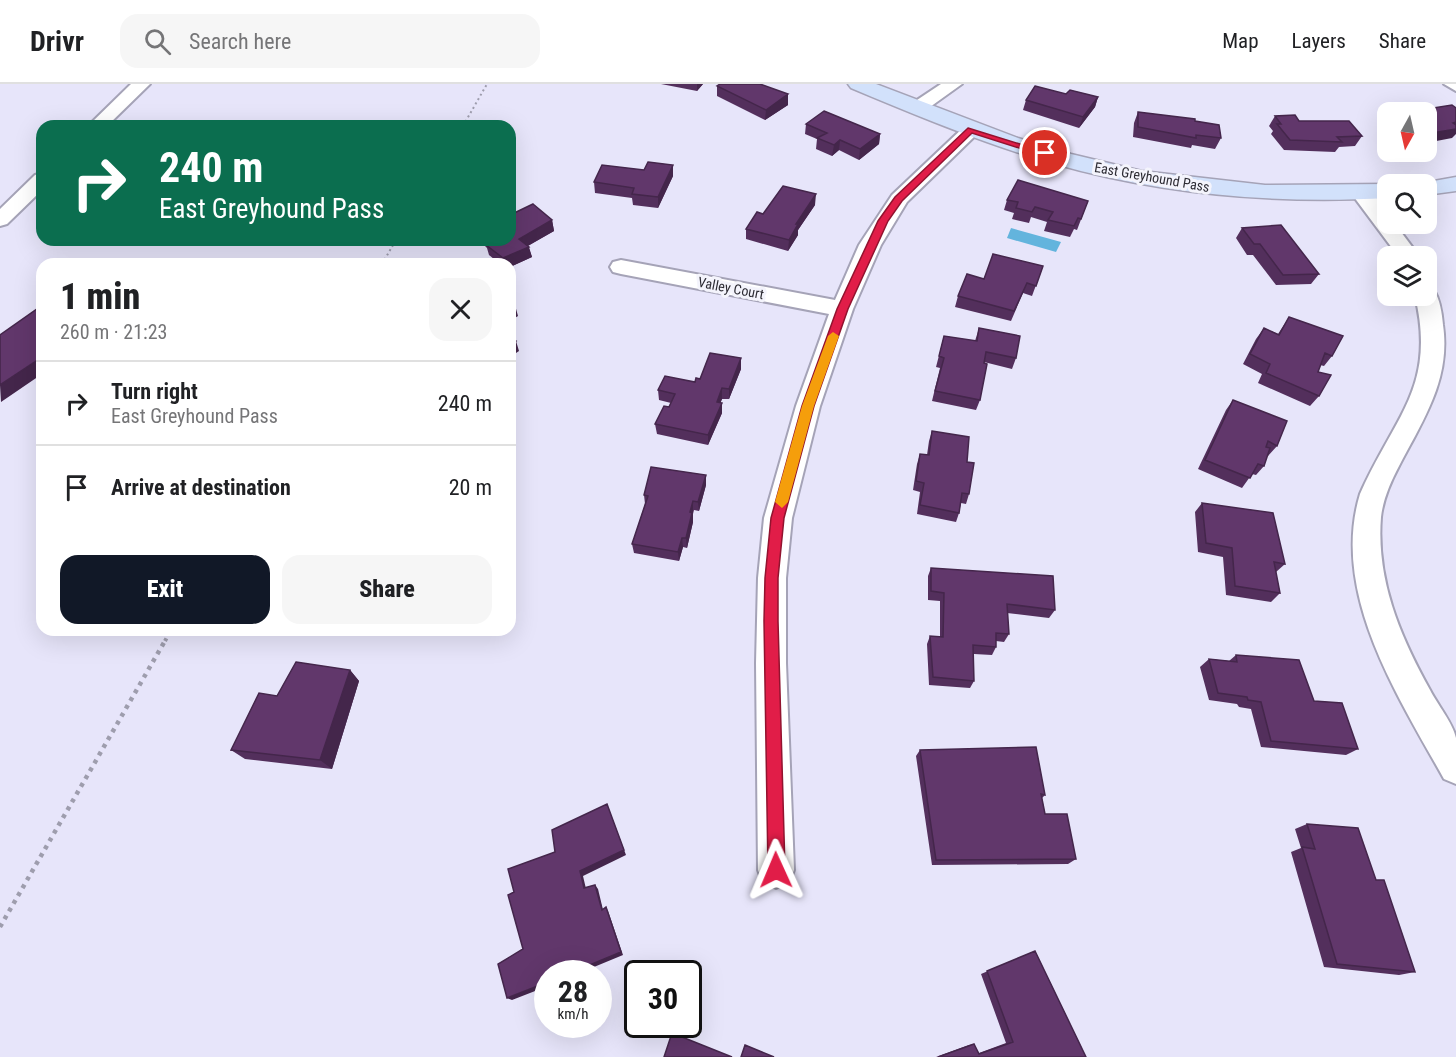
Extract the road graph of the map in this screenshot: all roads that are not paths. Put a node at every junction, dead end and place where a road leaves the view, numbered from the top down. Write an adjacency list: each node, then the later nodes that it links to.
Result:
1 (141, 84): 5 (street)
2 (858, 84): 4 (street, East Greyhound Pass)
3 (953, 84): 4 (street)
4 (917, 108): 6 (street, East Greyhound Pass)
5 (103, 120)
6 (971, 130): 11 (street, East Greyhound Pass); 16 (street)
7 (1456, 184): 9 (street)
8 (36, 185): 12 (street)
9 (1437, 187)
10 (1377, 192): 11 (street, East Greyhound Pass)
11 (1361, 193): 13 (street)
12 (0, 220)
13 (1401, 246)
14 (621, 267): 16 (street, Valley Court)
15 (1429, 306): 17 (street)
16 (842, 309): 18 (street)
17 (1456, 768)
18 (776, 870)

